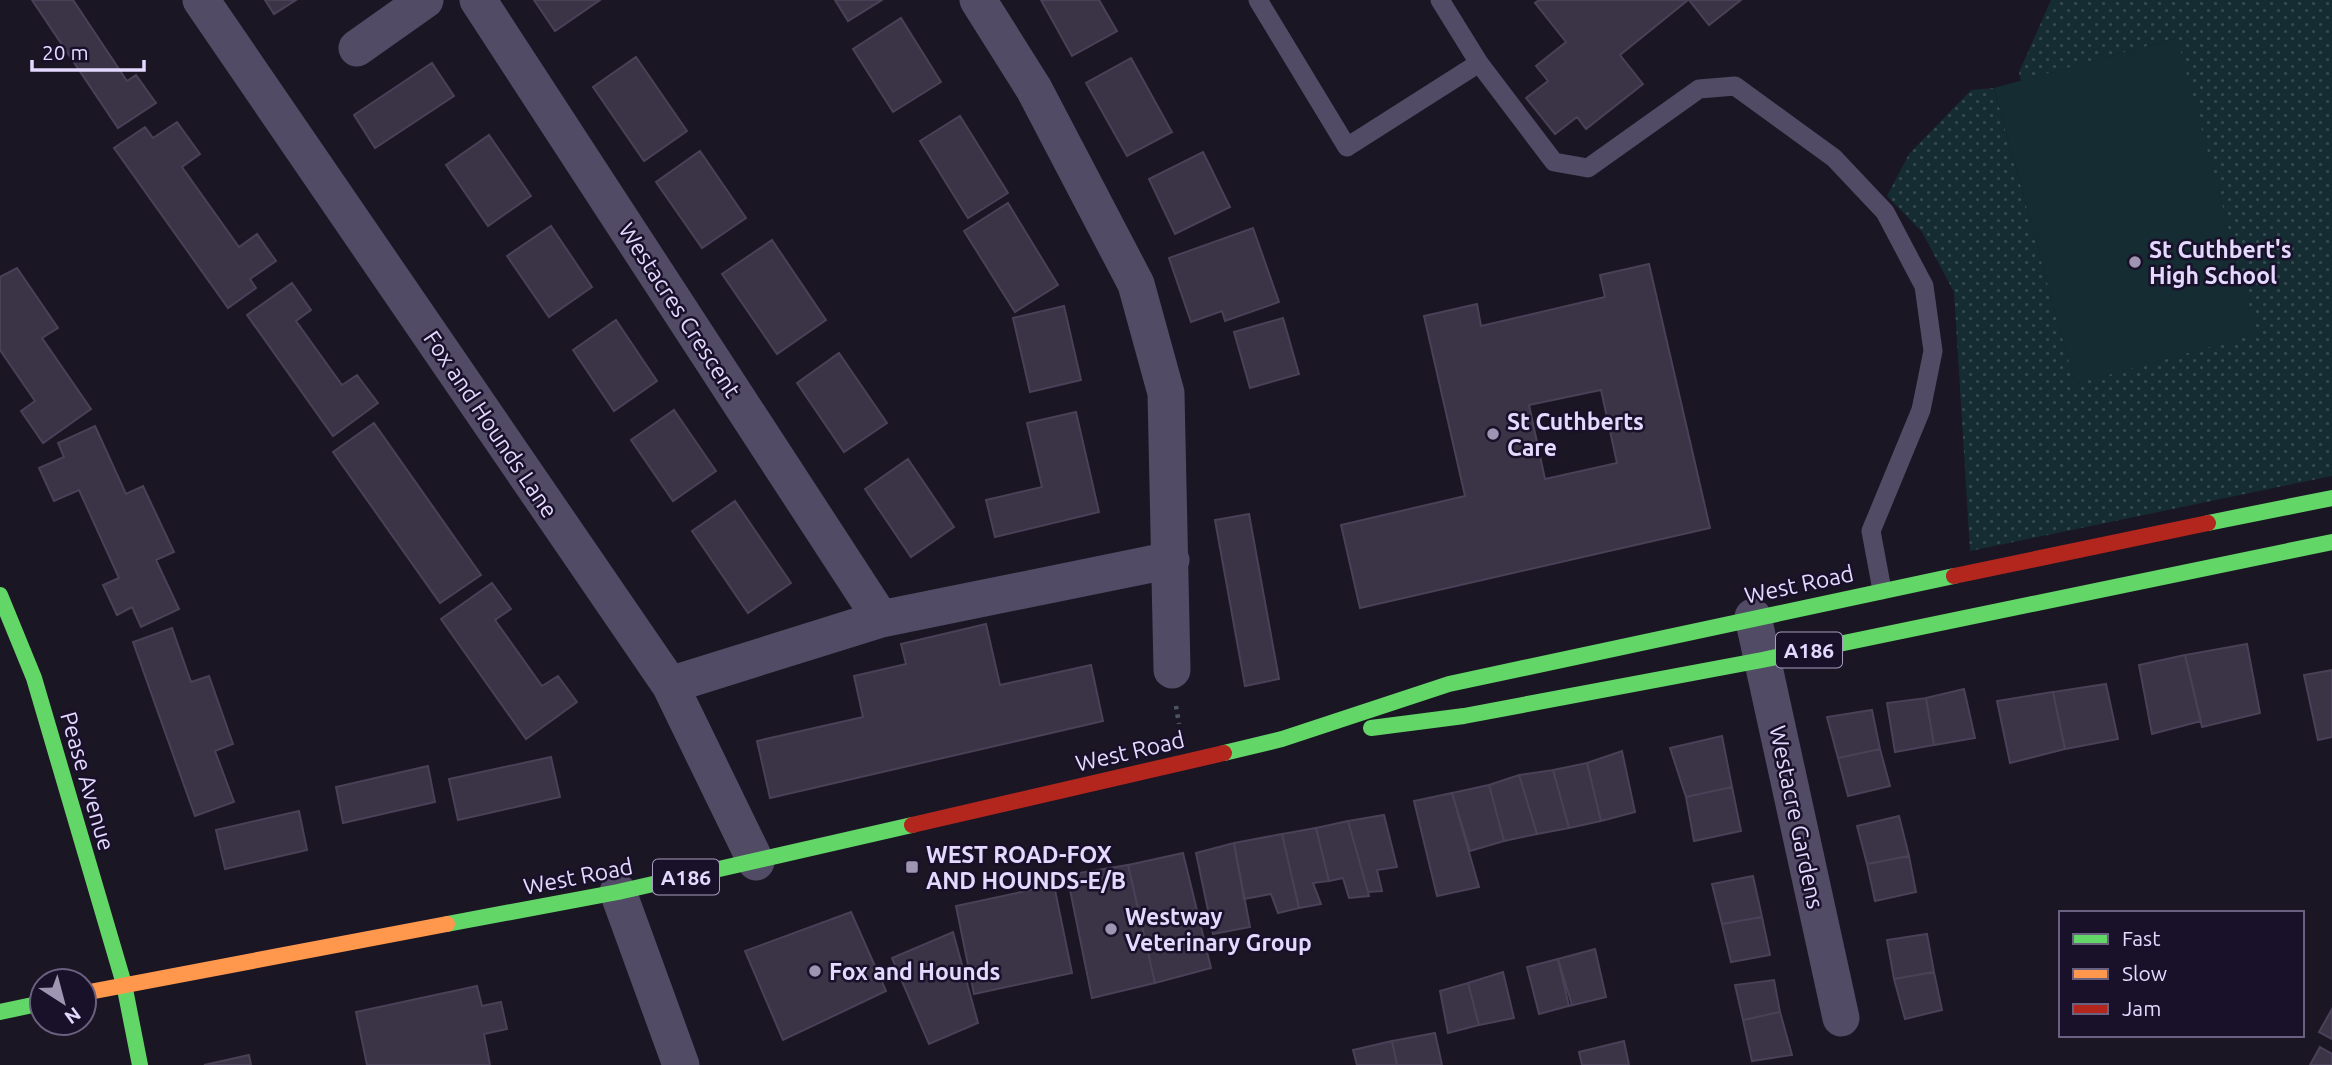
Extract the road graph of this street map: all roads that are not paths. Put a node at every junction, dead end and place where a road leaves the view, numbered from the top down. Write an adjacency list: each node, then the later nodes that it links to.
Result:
1 (201, 0): 18 (street, Fox and Hounds Lane)
2 (425, 0): 7 (street)
3 (478, 0): 15 (street, Westacres Crescent)
4 (978, 0): 11 (street)
5 (1258, 0): 8 (lane)
6 (1440, 0): 8 (lane)
7 (357, 48)
8 (1479, 63): 12 (lane)
9 (2332, 498): 12 (main road, West Road / A186)
10 (2332, 542): 16 (main road, West Road / A186)
11 (1171, 560): 15 (street); 17 (street)
12 (1882, 590): 14 (main road, West Road / A186)
13 (0, 595): 22 (main road, Pease Avenue)
14 (1754, 617): 16 (street, Westacre Gardens); 19 (main road, West Road / A186)
15 (881, 619): 18 (street)
16 (1762, 660): 19 (main road, West Road / A186); 26 (street, Westacre Gardens)
17 (1172, 670)
18 (670, 685): 20 (street, Fox and Hounds Lane)
19 (1282, 739): 20 (main road, West Road / A186)
20 (757, 862): 21 (main road, West Road / A186)
21 (618, 892): 22 (main road, West Road / A186); 28 (street)
22 (124, 984): 23 (main road, West Road / A186); 27 (main road, Pease Avenue)
23 (98, 990)
24 (28, 1006): 25 (main road)
25 (0, 1012)
26 (1841, 1018)
27 (140, 1065)
28 (681, 1065)

